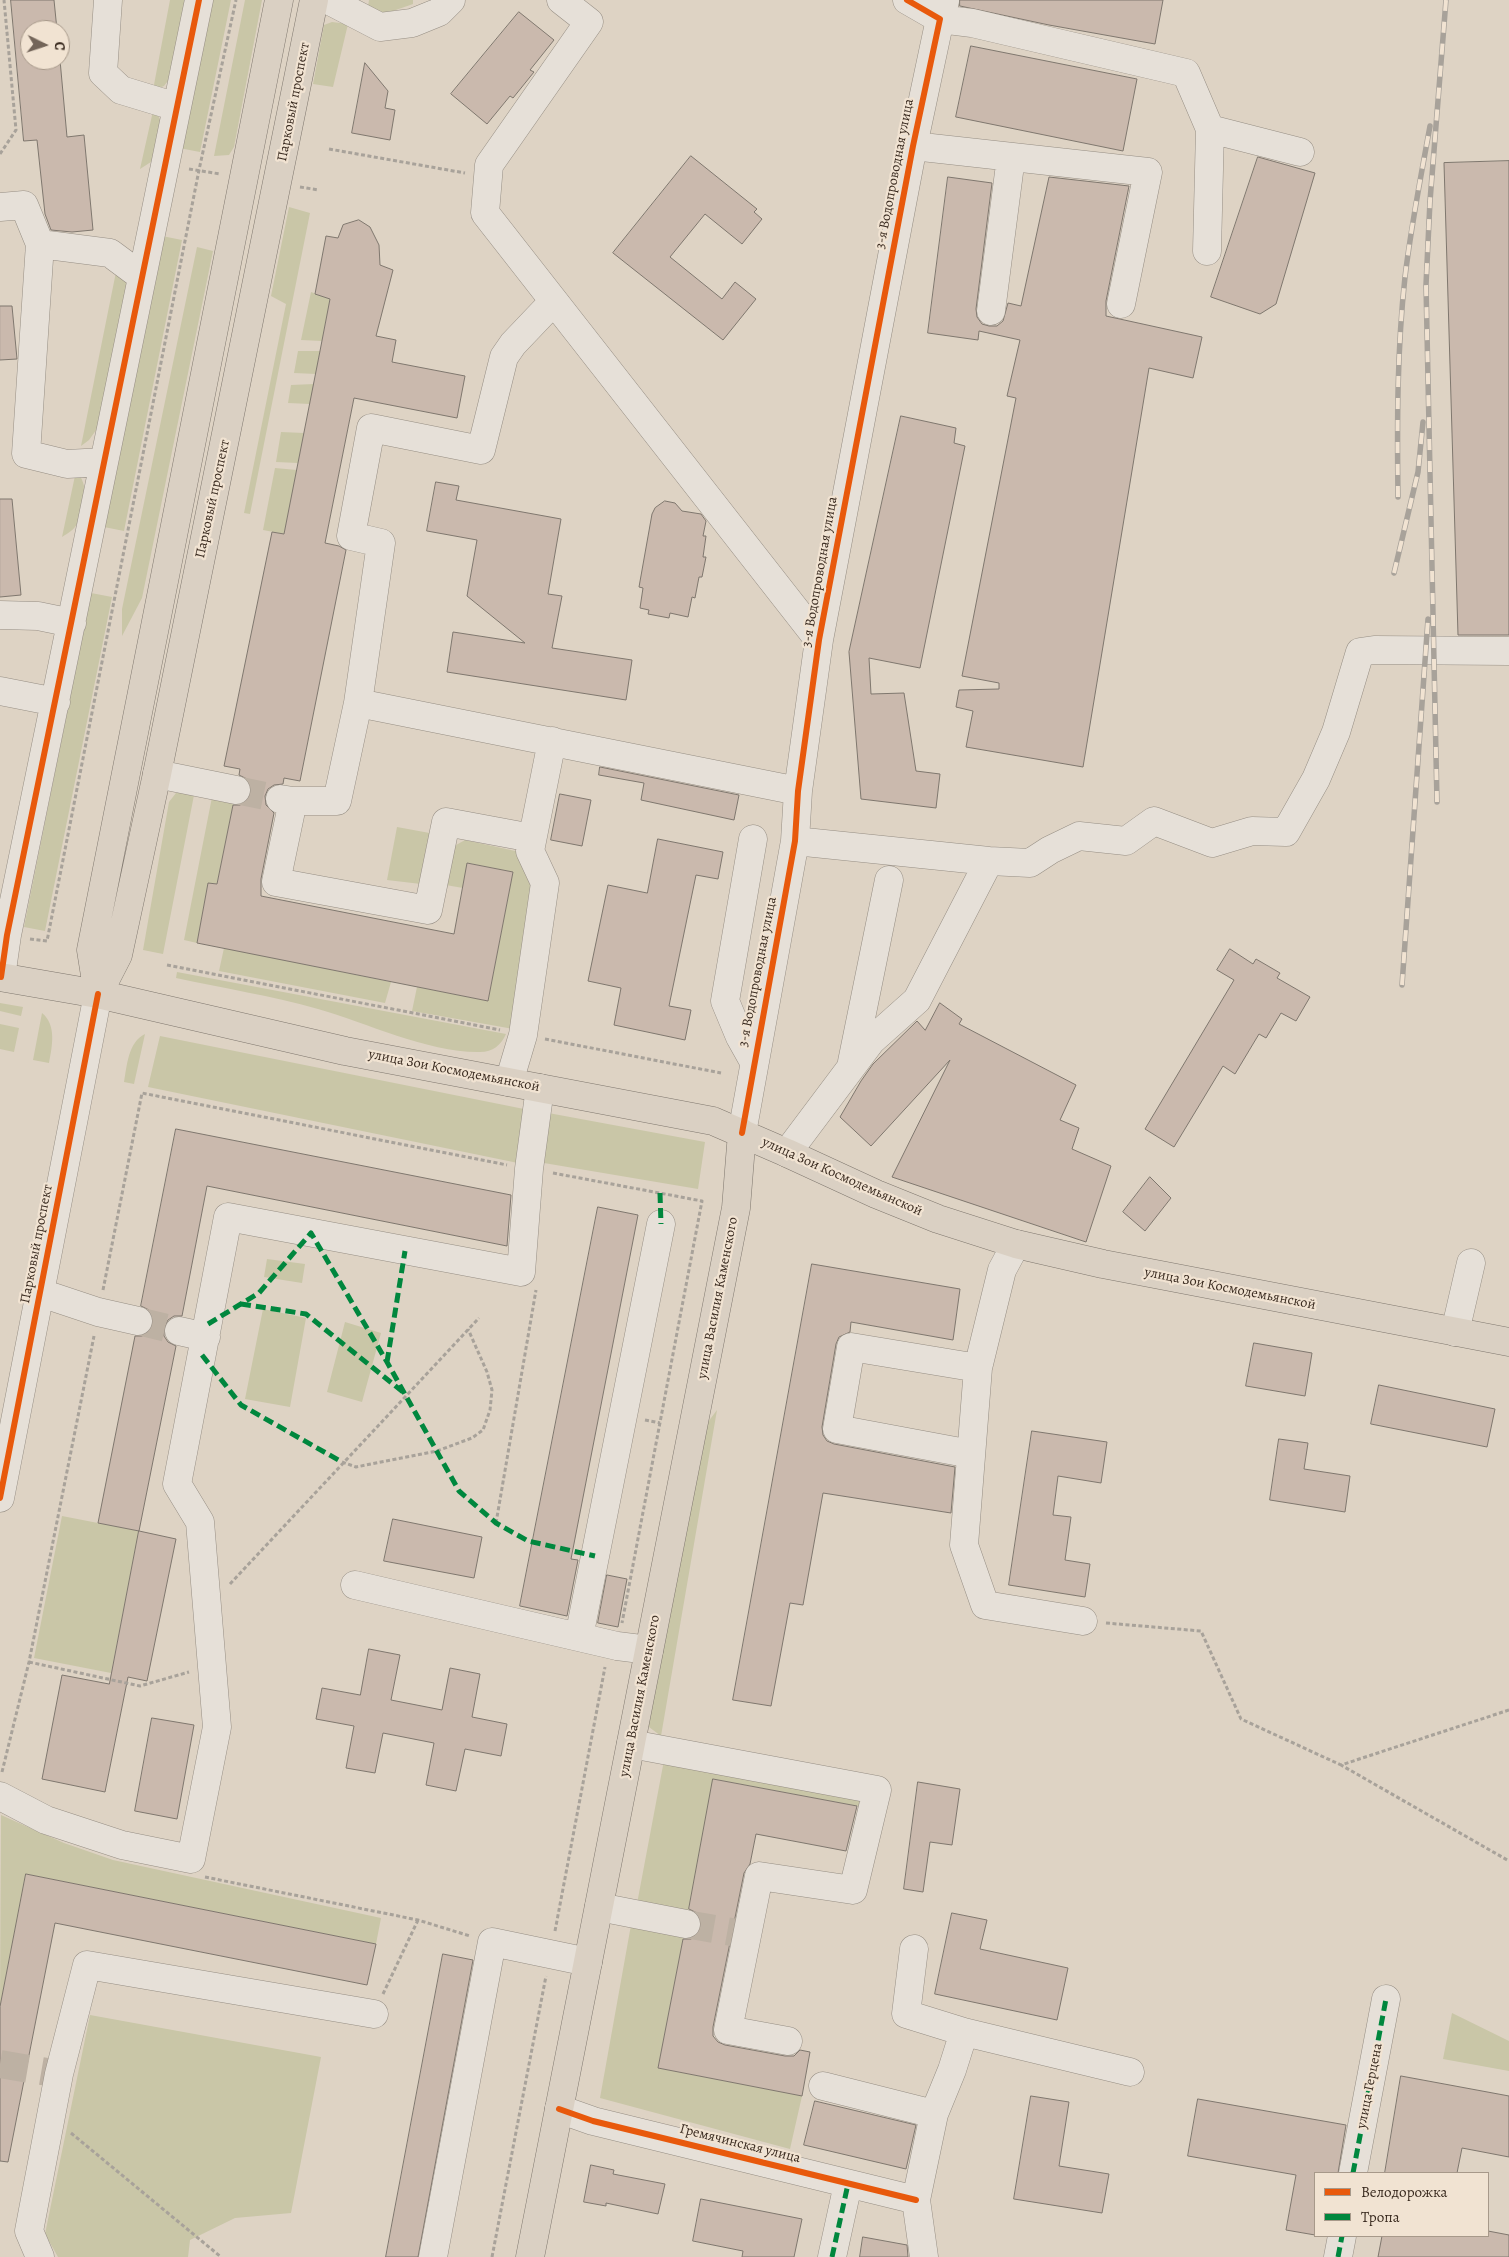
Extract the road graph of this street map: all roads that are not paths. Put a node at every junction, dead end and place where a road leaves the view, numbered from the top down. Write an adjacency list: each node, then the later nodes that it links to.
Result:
1 (108, 0): 10 (street)
2 (199, 0): 10 (street)
3 (279, 0): 40 (main road, Парковый проспект)
4 (314, 0): 31 (main road, Парковый проспект)
5 (328, 0): 6 (street)
6 (451, 0)
7 (561, 0): 19 (street)
8 (907, 0): 9 (street)
9 (943, 9): 11 (street); 12 (street, 3-я Водопроводная улица)
10 (177, 107): 18 (street)
11 (1210, 129): 13 (street); 17 (street)
12 (913, 146): 14 (street); 25 (street, 3-я Водопроводная улица)
13 (1300, 152)
14 (1011, 157): 20 (street); 21 (street)
15 (0, 207): 16 (street)
16 (40, 244): 18 (street); 22 (street)
17 (1206, 251)
18 (141, 276): 22 (street)
19 (554, 302): 25 (street); 29 (street)
20 (1121, 304)
21 (991, 310)
22 (104, 462): 24 (street)
23 (0, 615): 24 (street)
24 (72, 623): 28 (street)
25 (819, 640): 33 (street, 3-я Водопроводная улица)
26 (1509, 651): 37 (street)
27 (0, 691): 28 (street)
28 (56, 702): 39 (street)
29 (358, 703): 30 (street); 34 (street)
30 (552, 741): 33 (street); 34 (street)
31 (157, 774): 32 (street); 40 (main road, Парковый проспект)
32 (236, 790)
33 (798, 791): 36 (street, 3-я Водопроводная улица)
34 (532, 838): 43 (street)
35 (753, 839): 41 (street)
36 (795, 840): 37 (street); 41 (street, 3-я Водопроводная улица)
37 (990, 861): 42 (street)
38 (889, 880): 42 (street)
39 (0, 977): 40 (main road, улица Зои Космодемьянской)
40 (98, 994): 43 (main road, улица Зои Космодемьянской); 50 (street, Парковый проспект)
41 (754, 1062): 45 (street, 3-я Водопроводная улица)
42 (852, 1063): 46 (street)
43 (509, 1082): 44 (main road, улица Зои Космодемьянской)
44 (540, 1088): 45 (main road, улица Зои Космодемьянской); 54 (street)
45 (742, 1133): 46 (main road, улица Зои Космодемьянской); 62 (main road, улица Василия Каменского)
46 (787, 1153): 48 (main road, улица Зои Космодемьянской)
47 (661, 1224): 61 (street)
48 (1016, 1244): 53 (main road, улица Зои Космодемьянской); 56 (street)
49 (1471, 1263): 53 (street)
50 (41, 1293): 51 (street); 58 (street, Парковый проспект)
51 (138, 1321)
52 (179, 1331): 54 (street)
53 (1455, 1332): 55 (main road, улица Зои Космодемьянской)
54 (206, 1336): 64 (street)
55 (1509, 1342)
56 (978, 1368): 57 (street); 57 (street)
57 (971, 1454): 60 (street)
58 (1, 1491)
59 (355, 1585): 61 (street)
60 (1083, 1620)
61 (579, 1637): 62 (street)
62 (649, 1650): 63 (main road, улица Василия Каменского)
63 (631, 1744): 65 (main road, улица Василия Каменского); 72 (street)
64 (1, 1785)
65 (599, 1907): 66 (street); 68 (main road, улица Василия Каменского)
66 (686, 1924)
67 (914, 1949): 71 (street)
68 (588, 1962): 75 (main road, улица Василия Каменского); 82 (street)
69 (1386, 1999): 77 (street, улица Герцена)
70 (374, 2014): 81 (street)
71 (964, 2032): 73 (street); 76 (street)
72 (788, 2041)
73 (1130, 2072)
74 (823, 2086): 76 (street)
75 (559, 2109): 78 (street, Гремячинская улица); 83 (main road, улица Василия Каменского)
76 (934, 2114): 79 (street)
77 (1354, 2172)
78 (848, 2184): 79 (street, Гремячинская улица); 84 (street)
79 (916, 2200): 85 (street)
80 (1342, 2237): 86 (street)
81 (40, 2257)
82 (434, 2257)
83 (530, 2257)
84 (832, 2257)
85 (924, 2257)
86 (1338, 2257)

